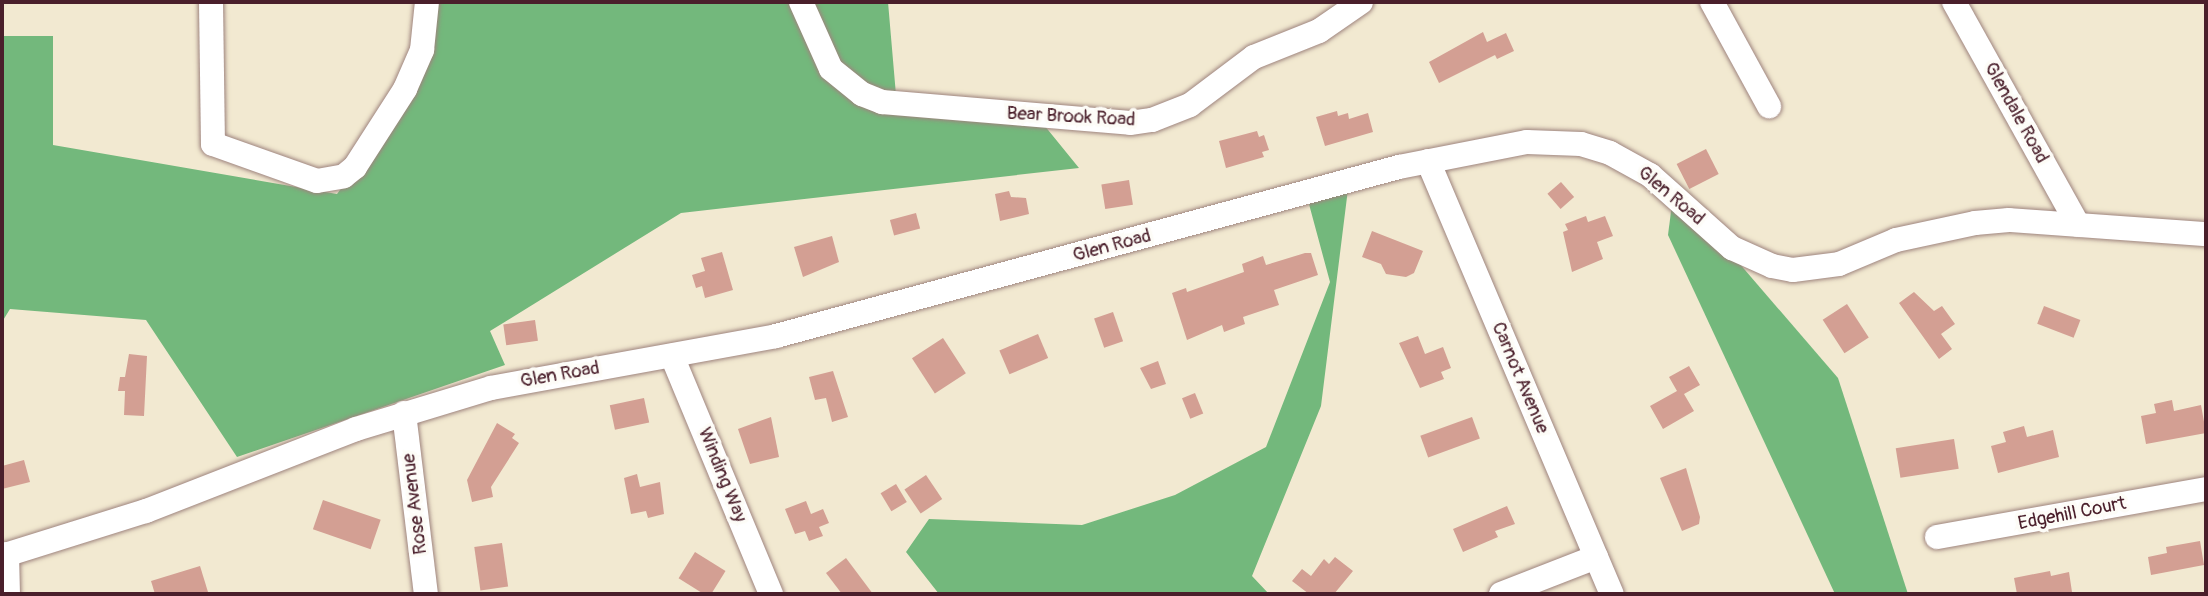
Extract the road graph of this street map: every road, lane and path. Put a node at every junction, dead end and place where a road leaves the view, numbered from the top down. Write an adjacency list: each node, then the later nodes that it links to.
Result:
1 (211, 2): 2 (street)
2 (427, 2)
3 (802, 2): 4 (street, Bear Brook Road)
4 (1362, 2)
5 (1712, 2): 7 (street)
6 (1954, 2): 9 (street, Glendale Road)
7 (1769, 106)
8 (1427, 161): 9 (street, Glen Road); 11 (street, Glen Road); 16 (street, Carnot Avenue)
9 (2078, 225): 10 (street, Glen Road)
10 (2206, 234)
11 (672, 356): 12 (street, Glen Road); 19 (street, Winding Way)
12 (404, 413): 15 (street, Glen Road); 18 (street, Rose Avenue)
13 (2206, 489): 14 (street, Edgehill Court)
14 (1937, 537)
15 (4, 555): 17 (street)
16 (1596, 557): 20 (street); 21 (street, Carnot Avenue)
17 (8, 594)
18 (426, 594)
19 (771, 594)
20 (1501, 594)
21 (1612, 594)

